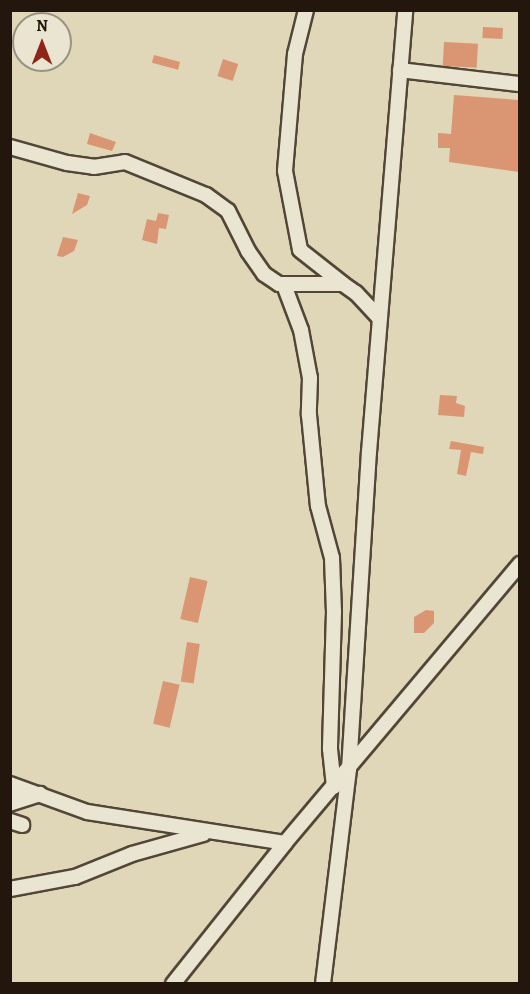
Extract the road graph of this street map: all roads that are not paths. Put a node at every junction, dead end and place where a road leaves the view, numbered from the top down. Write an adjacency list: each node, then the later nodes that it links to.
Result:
1 (306, 10): 6 (street)
2 (405, 10): 3 (street)
3 (400, 70): 4 (street); 8 (street)
4 (519, 84)
5 (10, 147): 7 (street)
6 (344, 284): 7 (street); 8 (street)
7 (284, 285): 12 (street)
8 (378, 317): 10 (street)
9 (519, 564): 10 (street)
10 (349, 769): 12 (street); 20 (street)
11 (10, 784): 13 (street)
12 (334, 787): 17 (street)
13 (40, 795): 14 (street); 15 (street); 16 (street)
14 (10, 798)
15 (10, 804)
16 (208, 832): 17 (street); 18 (street)
17 (285, 843): 19 (street)
18 (10, 889)
19 (173, 984)
20 (323, 984)

